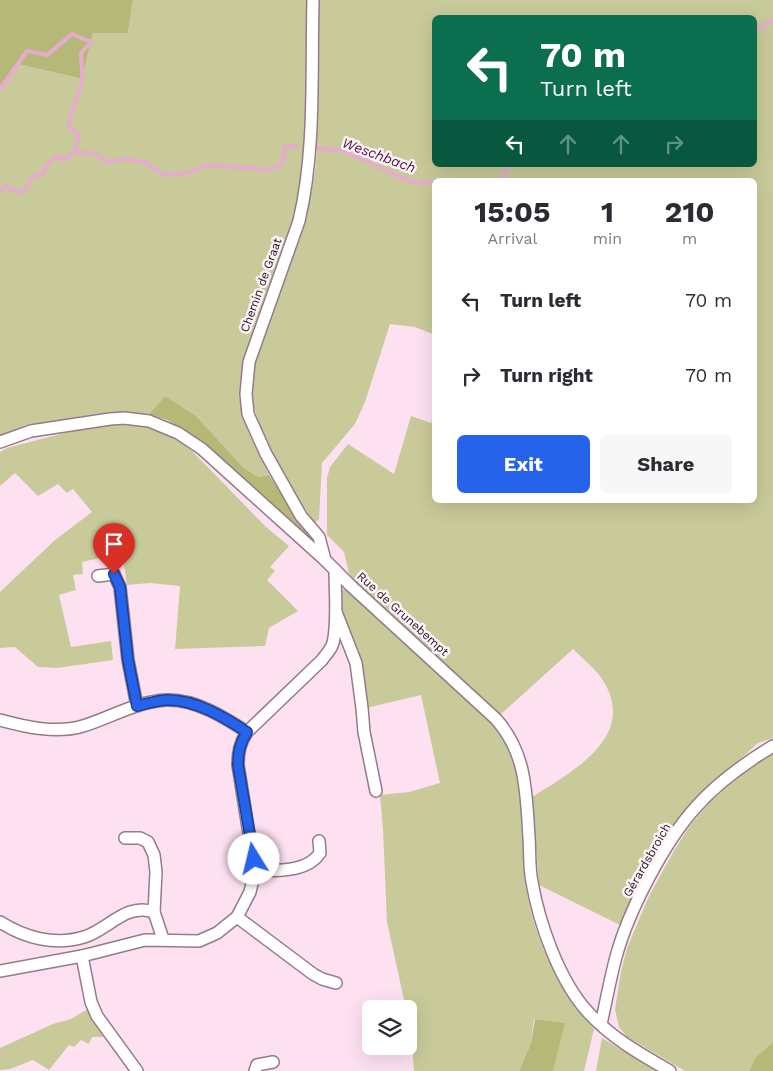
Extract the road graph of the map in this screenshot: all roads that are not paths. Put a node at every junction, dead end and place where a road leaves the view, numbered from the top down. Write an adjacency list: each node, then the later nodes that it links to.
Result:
1 (313, 0): 3 (street, Chemin de Graat)
2 (0, 442): 3 (street, Rue de Grunebempt)
3 (326, 560): 4 (street, Rue de Grunebempt)
4 (335, 570): 6 (street); 22 (street, Rue de Grunebempt)
5 (98, 576): 7 (street)
6 (335, 608): 9 (street); 11 (street)
7 (137, 706): 8 (street); 9 (street)
8 (0, 720)
9 (247, 732): 14 (street)
10 (773, 746): 22 (street, Gérardsbroich)
11 (376, 791)
12 (124, 838): 15 (street)
13 (319, 841): 14 (street)
14 (255, 871): 16 (street)
15 (154, 912): 17 (street); 18 (street)
16 (237, 916): 18 (street); 21 (street)
17 (0, 922)
18 (162, 939): 19 (street)
19 (82, 956): 20 (street); 24 (street)
20 (0, 971)
21 (336, 983)
22 (601, 1024): 26 (street, Rue de Grunebempt)
23 (273, 1062): 25 (street)
24 (136, 1071)
25 (254, 1071)
26 (670, 1071)

